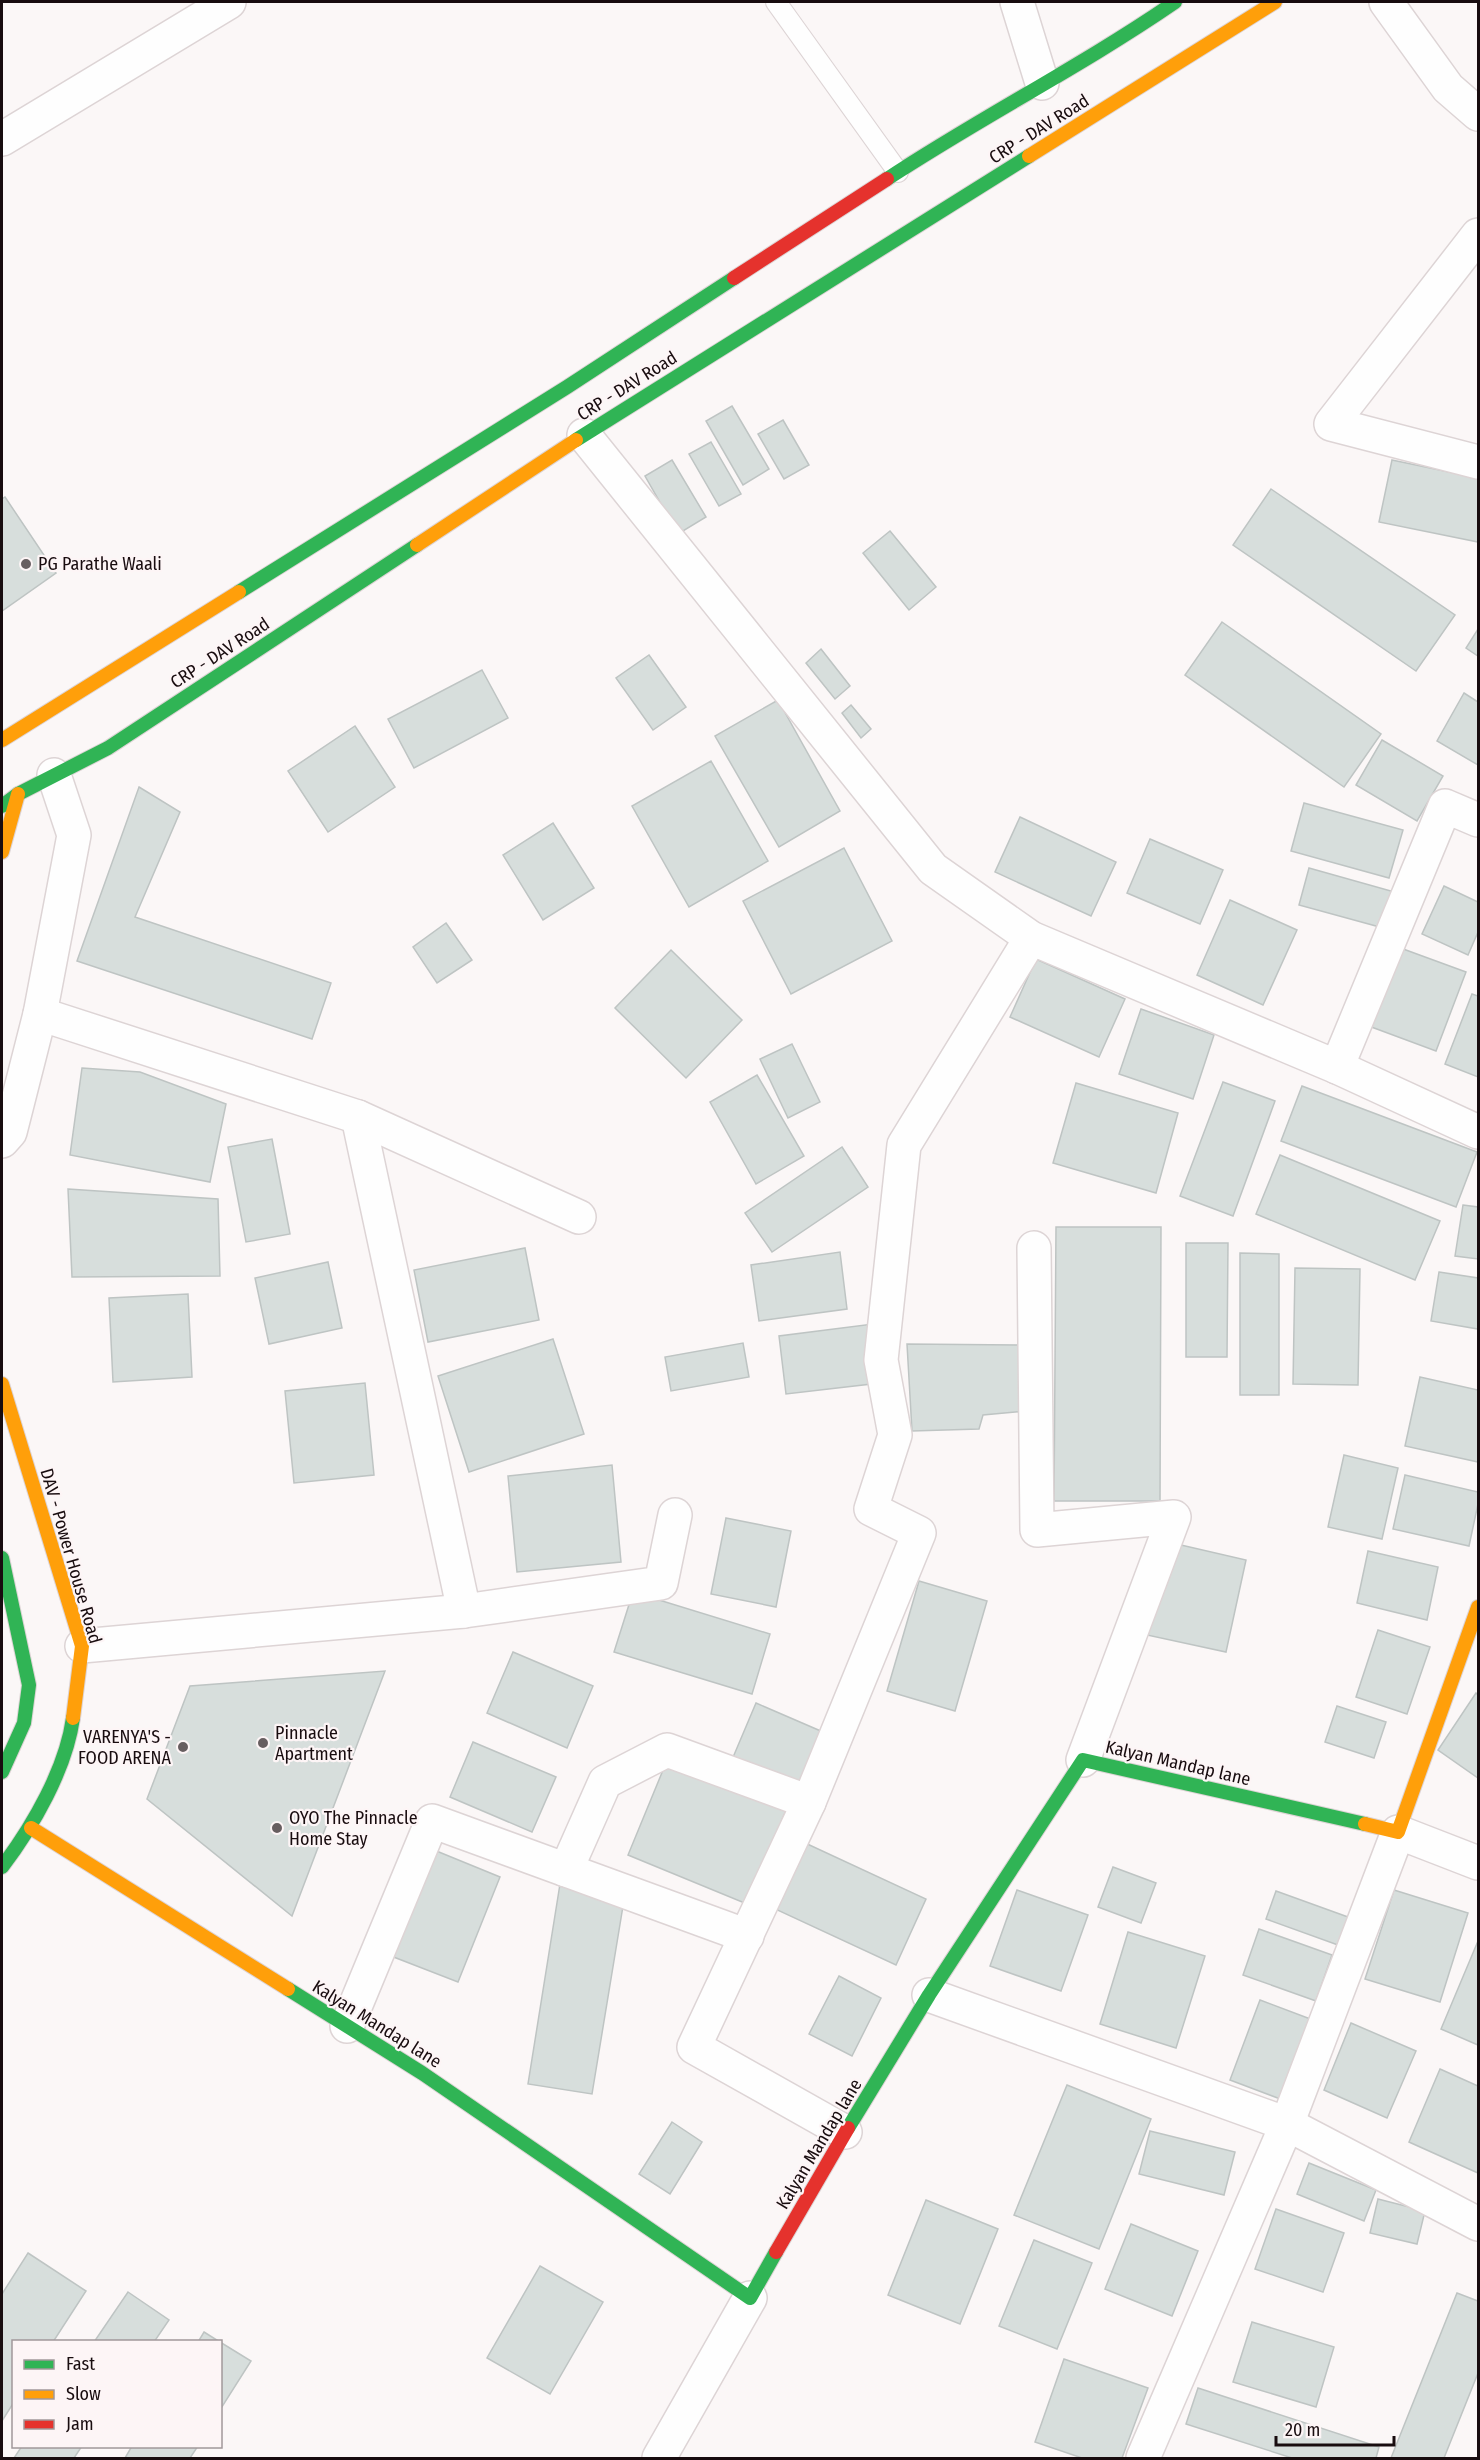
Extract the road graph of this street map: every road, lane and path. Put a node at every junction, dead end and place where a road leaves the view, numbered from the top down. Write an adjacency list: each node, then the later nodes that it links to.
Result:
1 (230, 2): 9 (street)
2 (776, 2): 10 (lane)
3 (1017, 2): 7 (street)
4 (1175, 2): 7 (street, CRP - DAV Road)
5 (1275, 2): 12 (street, CRP - DAV Road)
6 (1386, 2): 8 (street)
7 (1042, 83): 10 (street, CRP - DAV Road)
8 (1479, 114)
9 (2, 139)
10 (898, 172): 14 (street, CRP - DAV Road)
11 (1479, 235): 13 (street)
12 (584, 435): 15 (street, CRP - DAV Road); 20 (street)
13 (1479, 462)
14 (2, 740)
15 (54, 775): 16 (street, CRP - DAV Road); 21 (street)
16 (18, 794): 17 (street, CRP - DAV Road); 19 (street)
17 (2, 806)
18 (1479, 820): 22 (street)
19 (2, 852)
20 (1031, 938): 22 (street); 36 (street)
21 (40, 1014): 23 (street); 25 (street)
22 (1337, 1066): 24 (street)
23 (358, 1117): 26 (street); 32 (street)
24 (1479, 1132)
25 (2, 1141)
26 (579, 1217)
27 (1034, 1248): 34 (street)
28 (2, 1384): 33 (street, DAV - Power House Road)
29 (675, 1515): 32 (street)
30 (2, 1558): 35 (street)
31 (1479, 1607): 38 (street)
32 (464, 1611): 33 (street)
33 (82, 1647): 37 (street, DAV - Power House Road)
34 (1083, 1760): 38 (street, Kalyan Mandap lane); 43 (street, Kalyan Mandap lane)
35 (2, 1772)
36 (809, 1802): 41 (street); 42 (street)
37 (31, 1828): 40 (street, DAV - Power House Road); 44 (street, Kalyan Mandap lane)
38 (1398, 1832): 39 (street); 45 (street)
39 (1479, 1863)
40 (2, 1867)
41 (566, 1870): 42 (street); 44 (street)
42 (747, 1936): 46 (street)
43 (930, 1995): 45 (street); 46 (street, Kalyan Mandap lane)
44 (347, 2026): 48 (street, Kalyan Mandap lane)
45 (1287, 2124): 47 (street); 50 (street)
46 (845, 2133): 48 (street, Kalyan Mandap lane)
47 (1479, 2224)
48 (750, 2298): 49 (street)
49 (659, 2458)
50 (1143, 2458)

